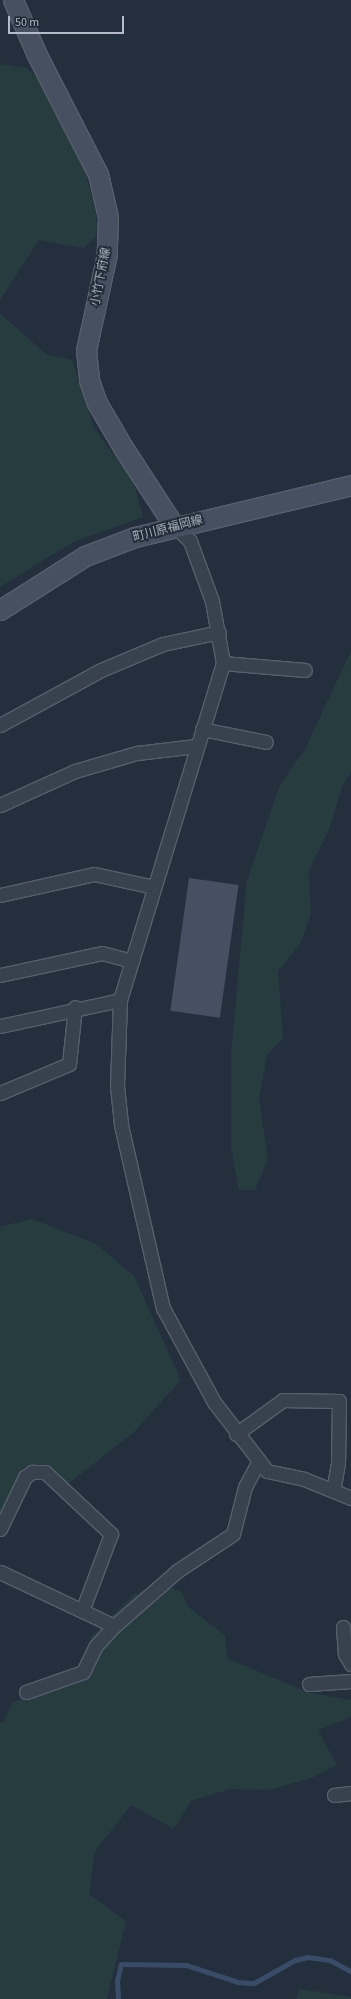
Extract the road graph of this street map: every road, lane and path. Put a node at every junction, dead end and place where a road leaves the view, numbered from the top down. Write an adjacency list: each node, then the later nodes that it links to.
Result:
1 (13, 0): 3 (main road, 小竹下府線)
2 (351, 485): 3 (main road, 町川原福岡線)
3 (174, 526): 4 (main road, 町川原福岡線); 5 (street)
4 (0, 610)
5 (219, 632): 6 (street); 8 (street)
6 (223, 663): 7 (street); 9 (street)
7 (305, 670)
8 (0, 724)
9 (202, 728): 10 (street); 11 (street)
10 (266, 742)
11 (196, 746): 12 (street); 13 (street)
12 (0, 805)
13 (154, 887): 14 (street); 15 (street)
14 (0, 895)
15 (132, 960): 16 (street); 17 (street)
16 (0, 975)
17 (120, 1000): 18 (street); 21 (street)
18 (76, 1007): 19 (street); 20 (street)
19 (0, 1026)
20 (0, 1093)
21 (236, 1434): 22 (street); 23 (street)
22 (259, 1461): 23 (street); 28 (street)
23 (333, 1491): 24 (street)
24 (351, 1498)
25 (0, 1529): 27 (street)
26 (0, 1572): 27 (street)
27 (82, 1610): 28 (street)
28 (114, 1626): 33 (street)
29 (343, 1628): 30 (street)
30 (351, 1664)
31 (351, 1681): 32 (street)
32 (308, 1684)
33 (26, 1692)
34 (351, 1793): 35 (street)
35 (334, 1795)

